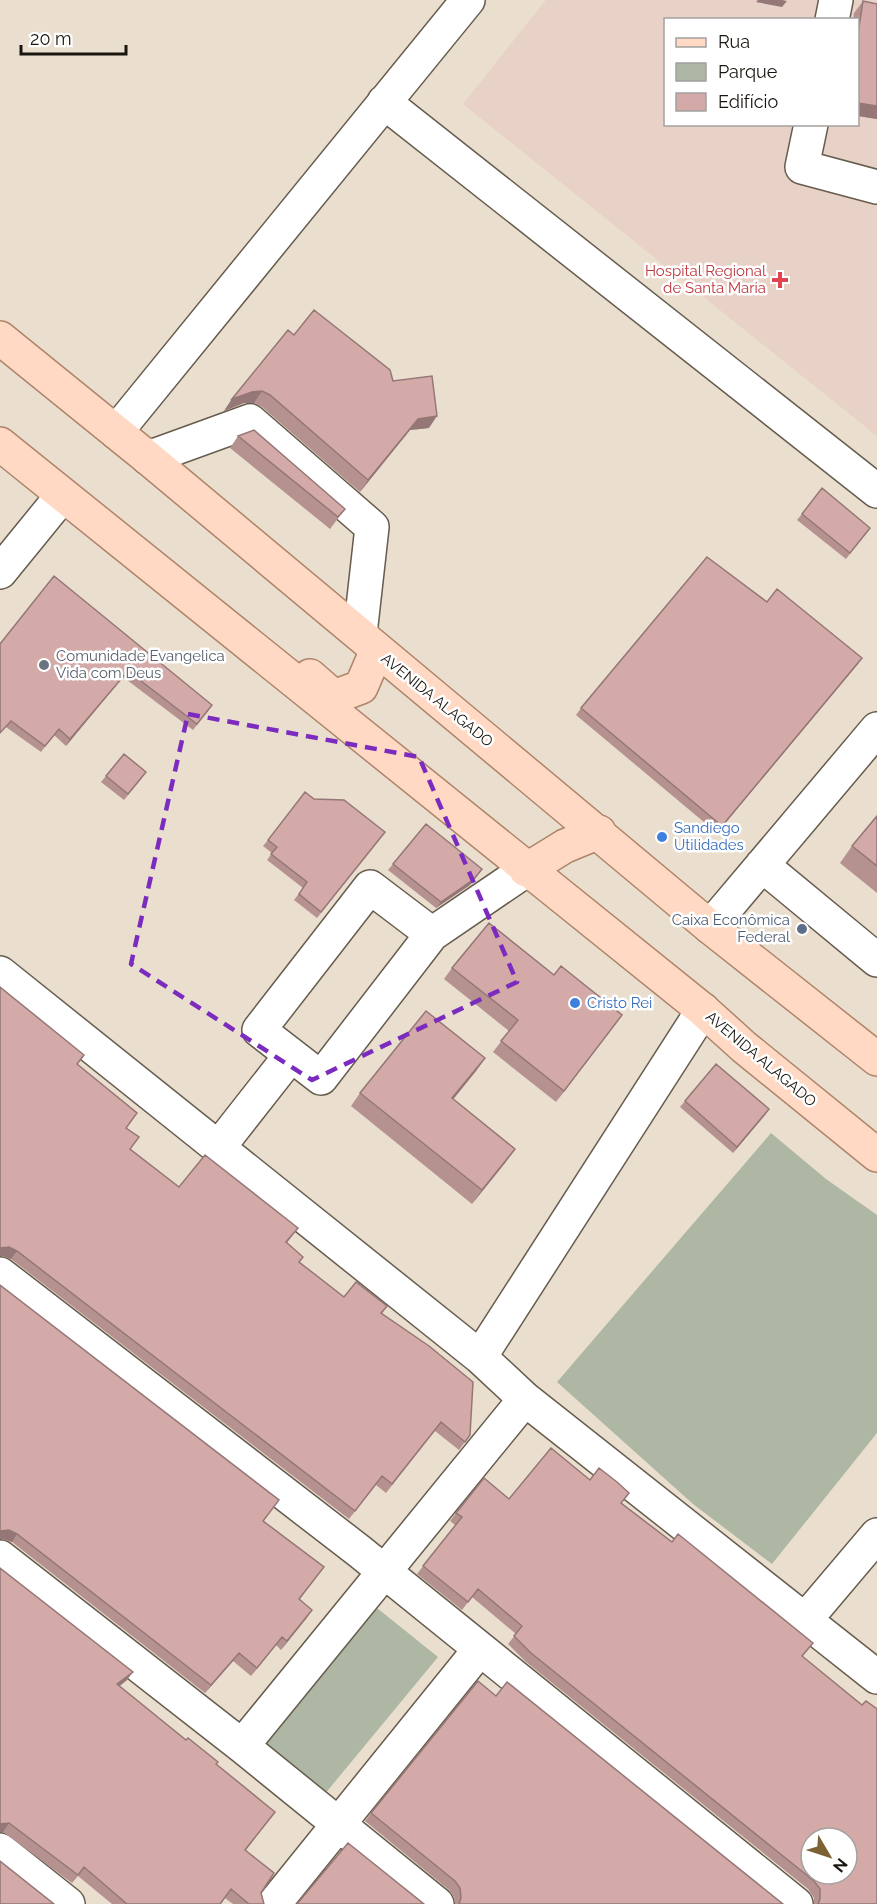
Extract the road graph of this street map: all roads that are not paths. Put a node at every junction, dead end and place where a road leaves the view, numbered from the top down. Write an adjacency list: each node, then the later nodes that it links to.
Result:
1 (468, 0): 4 (street)
2 (836, 0): 3 (street)
3 (832, 18)
4 (384, 102): 8 (street); 11 (street)
5 (811, 126): 6 (street)
6 (877, 188)
7 (0, 338): 8 (main road, AVENIDA ALAGADO)
8 (116, 432): 10 (main road, AVENIDA ALAGADO)
9 (0, 444): 12 (main road, AVENIDA ALAGADO)
10 (148, 458): 15 (main road, AVENIDA ALAGADO); 15 (street)
11 (877, 491)
12 (62, 496): 13 (street); 14 (main road, AVENIDA ALAGADO)
13 (0, 572)
14 (172, 580): 15 (main road); 19 (main road, AVENIDA ALAGADO)
15 (368, 642): 17 (main road, AVENIDA ALAGADO)
16 (877, 729): 18 (street)
17 (599, 832): 19 (main road); 20 (main road, AVENIDA ALAGADO)
18 (762, 866): 20 (street); 22 (street)
19 (526, 870): 21 (street); 24 (main road, AVENIDA ALAGADO)
20 (710, 927): 26 (main road, AVENIDA ALAGADO)
21 (432, 934): 25 (street); 25 (street)
22 (877, 960)
23 (0, 973): 27 (street)
24 (703, 1010): 28 (main road, AVENIDA ALAGADO); 30 (street)
25 (291, 1055): 27 (street)
26 (877, 1059)
27 (218, 1148): 30 (street)
28 (877, 1155)
29 (0, 1274): 34 (street)
30 (480, 1357): 31 (street)
31 (525, 1399): 34 (street); 35 (street)
32 (877, 1535): 35 (street)
33 (0, 1557): 38 (street)
34 (383, 1570): 36 (street); 38 (street)
35 (805, 1620): 37 (street)
36 (480, 1649): 39 (street); 44 (street)
37 (877, 1677)
38 (242, 1746): 39 (street)
39 (338, 1824): 42 (street); 43 (street)
40 (0, 1850): 41 (street)
41 (68, 1904)
42 (274, 1904)
43 (437, 1904)
44 (796, 1904)

